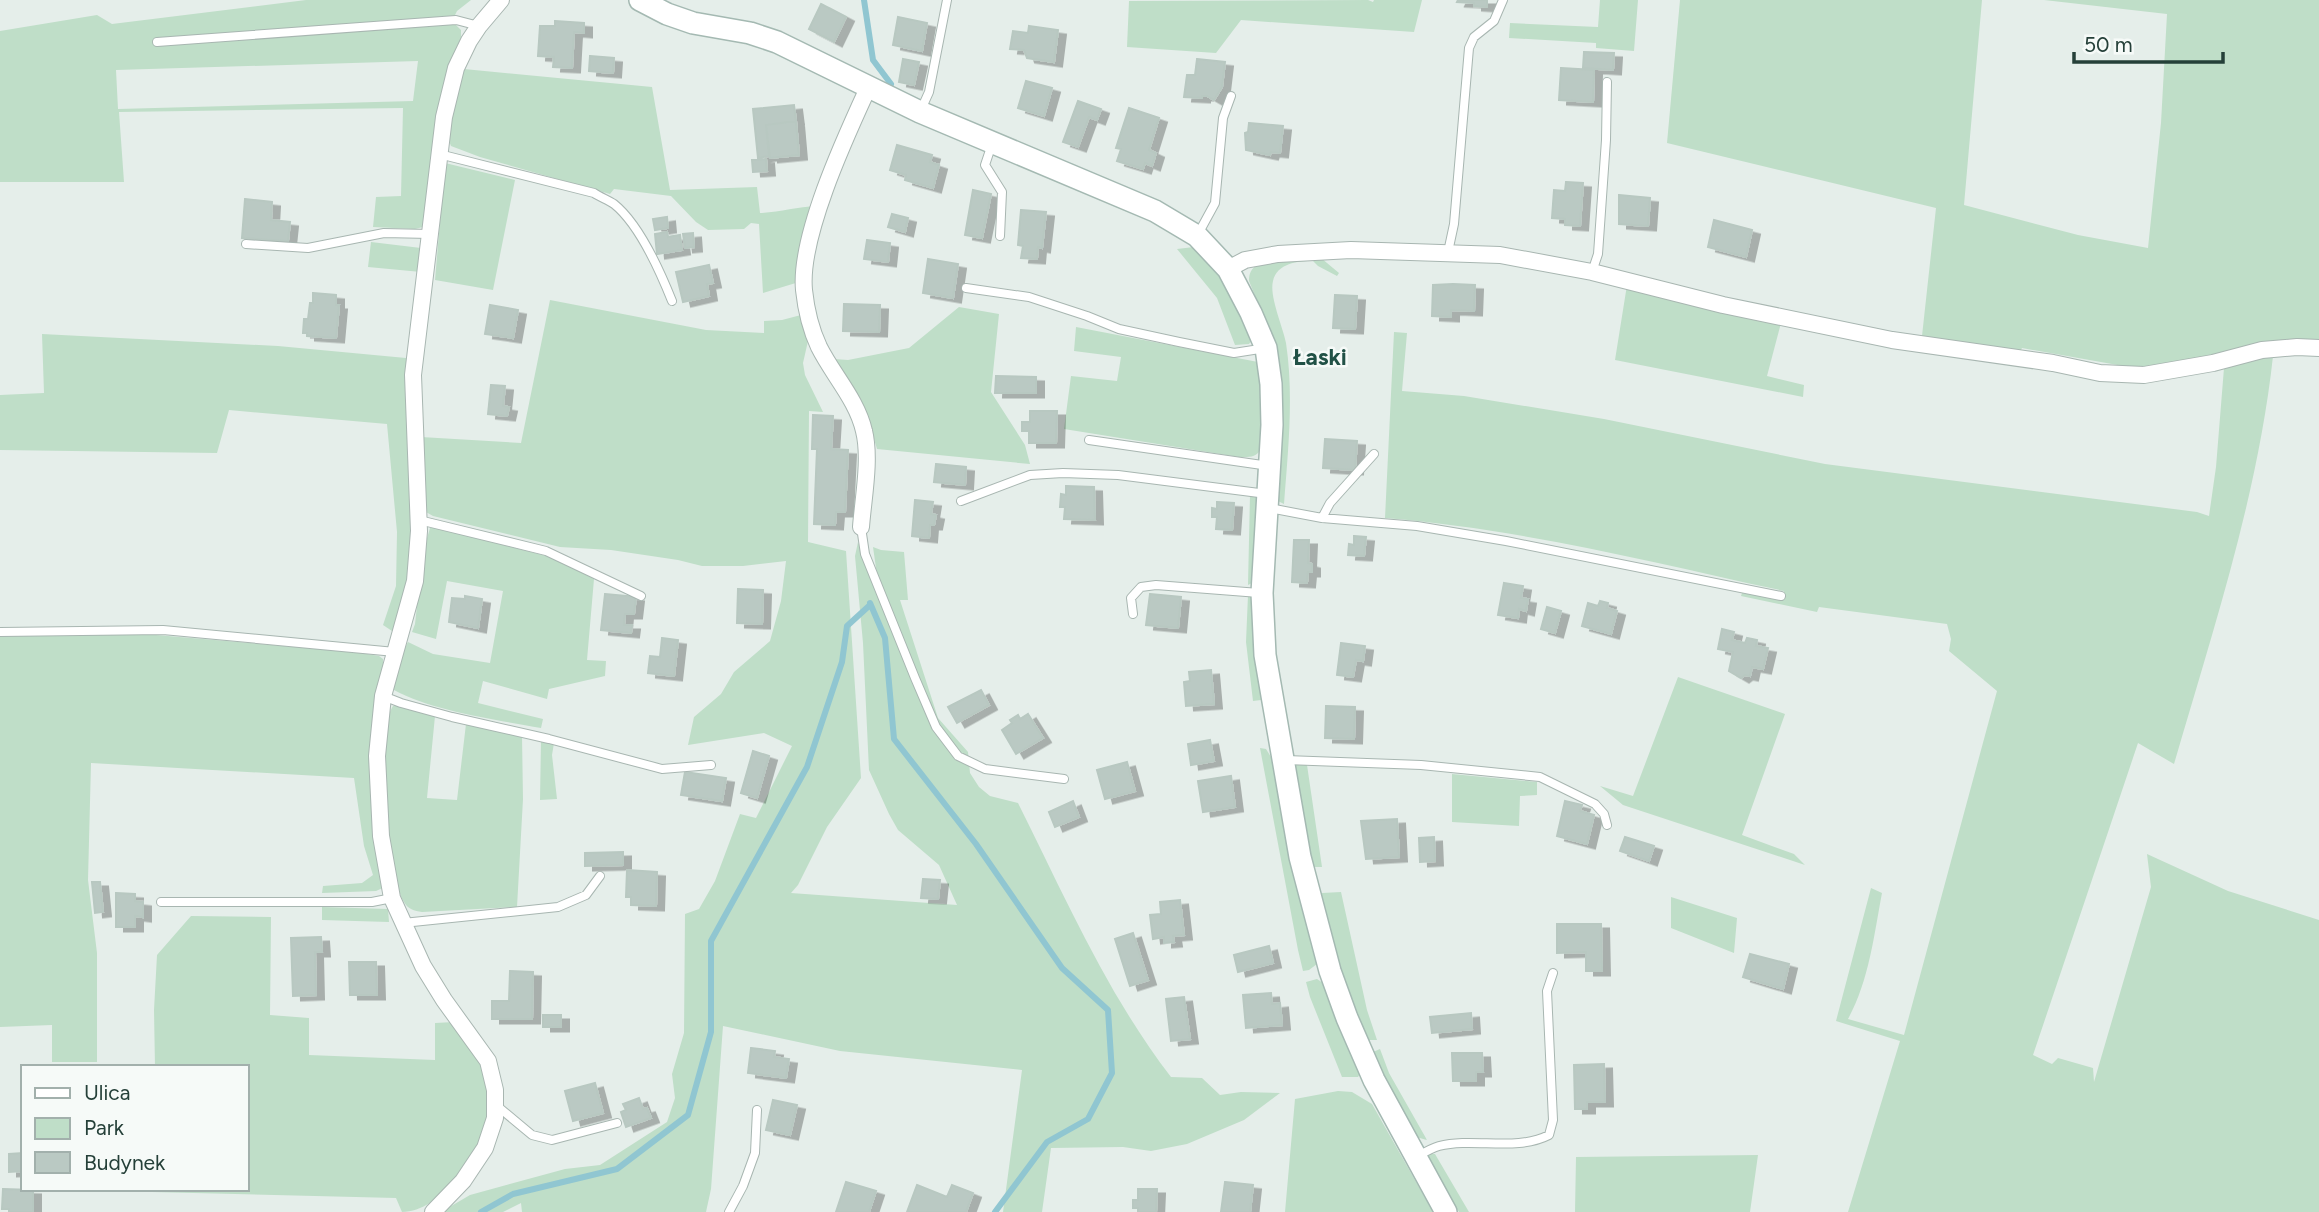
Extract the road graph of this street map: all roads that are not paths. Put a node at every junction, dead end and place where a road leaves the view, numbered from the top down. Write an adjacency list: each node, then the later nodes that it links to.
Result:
1 (502, 0): 5 (street)
2 (640, 0): 8 (street)
3 (947, 0): 10 (lane)
4 (1503, 0): 17 (lane)
5 (479, 26): 6 (lane); 12 (street)
6 (157, 42)
7 (1607, 82): 19 (lane)
8 (869, 88): 10 (street); 31 (street)
9 (1231, 96): 15 (lane)
10 (920, 112): 11 (street)
11 (992, 144): 14 (lane); 15 (street)
12 (439, 154): 13 (street); 21 (lane)
13 (431, 234): 16 (lane); 30 (street)
14 (1000, 236)
15 (1197, 236): 18 (street)
16 (246, 244)
17 (1448, 252): 18 (street); 19 (street)
18 (1228, 269): 22 (street)
19 (1592, 272): 23 (street)
20 (966, 288): 22 (lane)
21 (672, 301)
22 (1266, 348): 26 (street)
23 (2319, 348)
24 (1089, 440): 26 (lane)
25 (1374, 454): 29 (lane)
26 (1269, 466): 28 (street)
27 (961, 501): 28 (lane)
28 (1267, 501): 29 (lane); 32 (street)
29 (1322, 518): 34 (lane)
30 (419, 520): 33 (lane); 37 (street)
31 (861, 527): 41 (lane)
32 (1262, 593): 35 (lane); 39 (street)
33 (642, 596)
34 (1781, 596)
35 (1133, 614)
36 (0, 632): 37 (lane)
37 (395, 652): 38 (street)
38 (383, 696): 40 (lane); 44 (street)
39 (1283, 760): 42 (lane); 51 (street)
40 (711, 765)
41 (1064, 779)
42 (1607, 825)
43 (600, 876): 46 (lane)
44 (392, 898): 45 (lane); 46 (street)
45 (161, 902)
46 (403, 923): 48 (street)
47 (1553, 973): 51 (lane)
48 (496, 1105): 50 (lane); 52 (street)
49 (757, 1110): 53 (lane)
50 (617, 1123)
51 (1416, 1157): 54 (street)
52 (433, 1212)
53 (729, 1212)
54 (1446, 1212)

